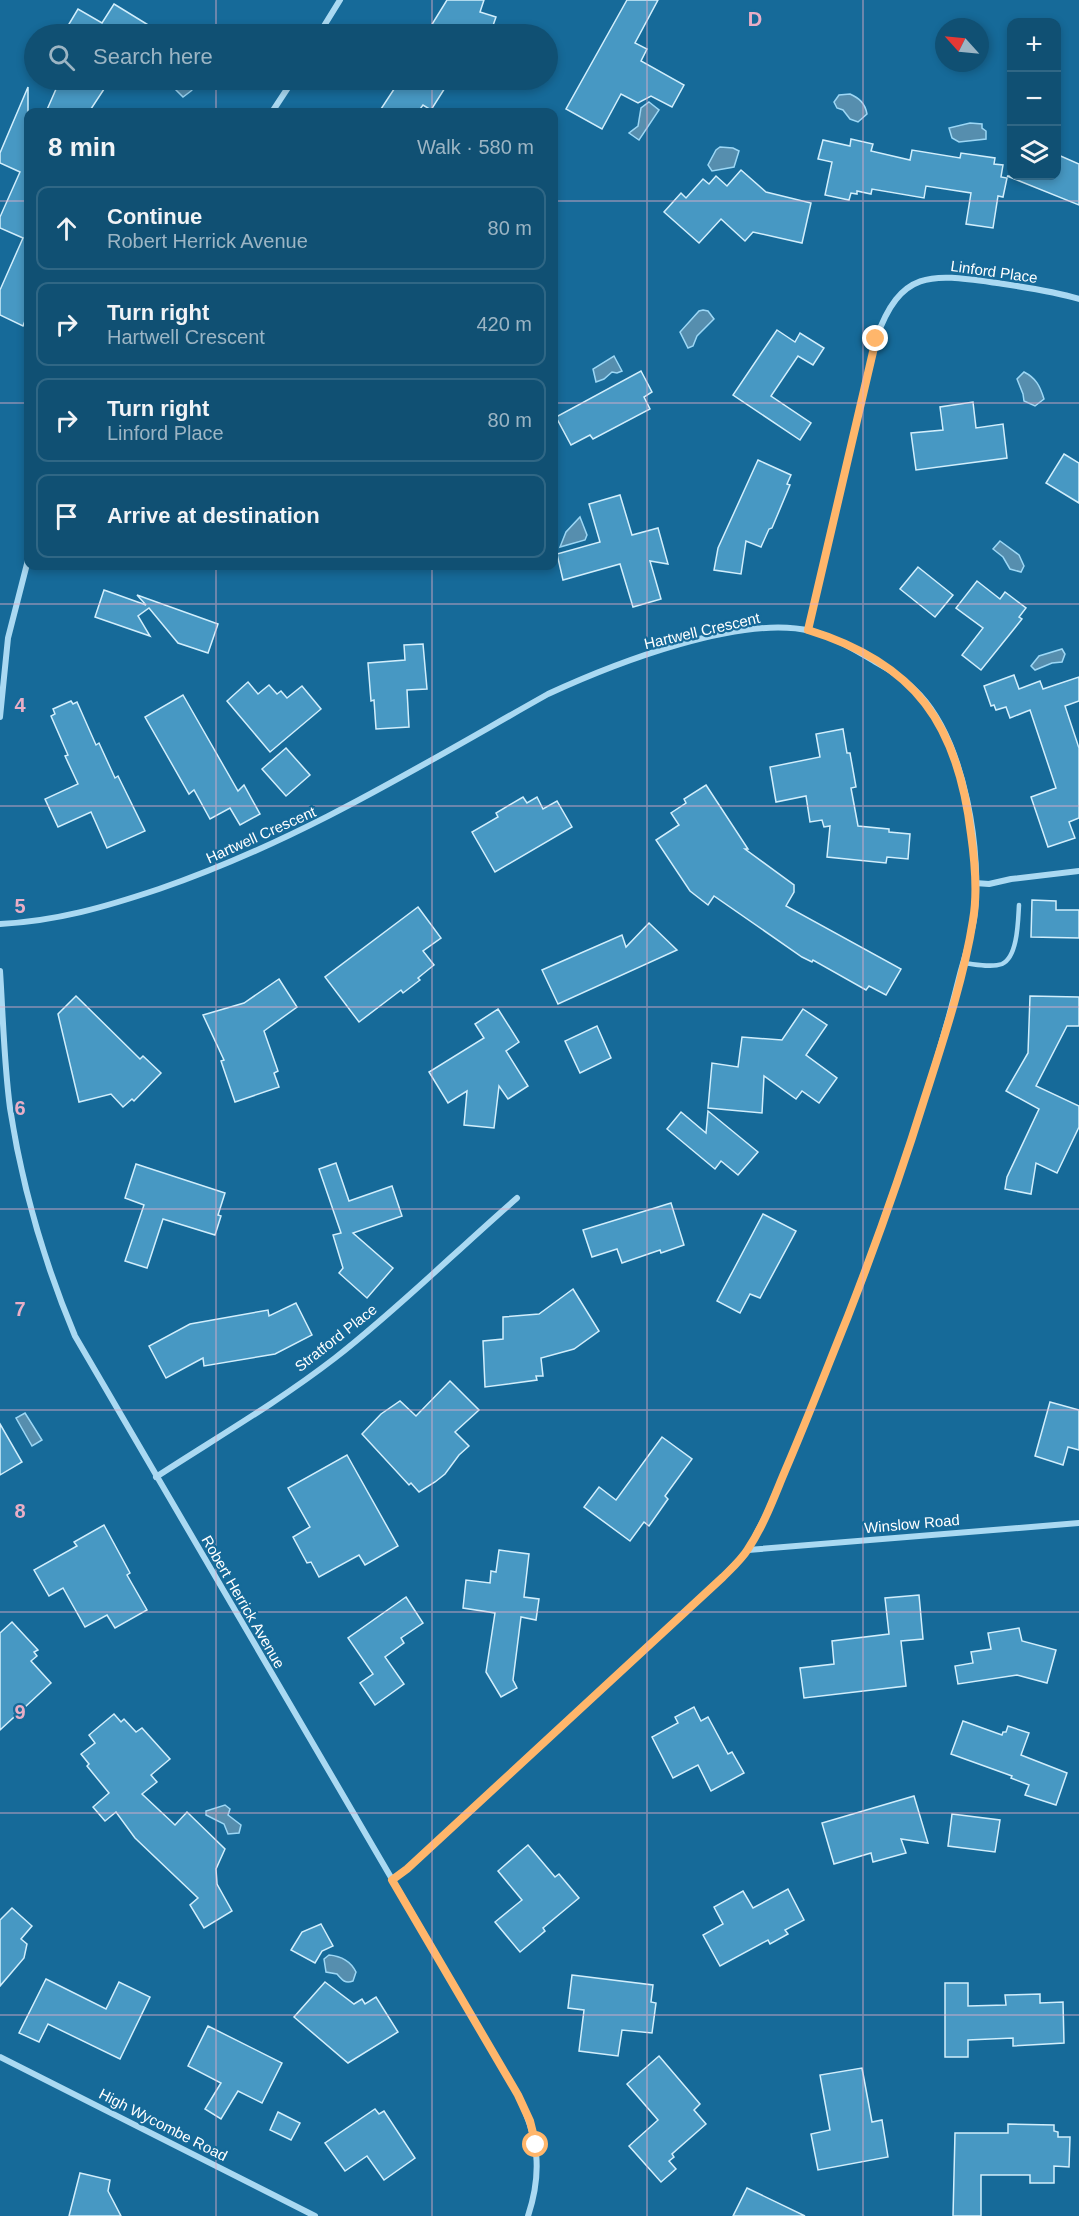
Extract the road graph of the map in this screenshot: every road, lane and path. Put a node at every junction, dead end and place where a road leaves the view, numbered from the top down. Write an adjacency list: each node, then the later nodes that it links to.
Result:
1 (340, 0): 2 (street)
2 (325, 24)
3 (286, 90): 4 (street)
4 (275, 108)
5 (1079, 299): 7 (street, Linford Place)
6 (25, 570): 8 (street)
7 (808, 630): 10 (street, Hartwell Crescent); 12 (street, Hartwell Crescent)
8 (0, 717)
9 (1079, 871): 10 (street)
10 (975, 883): 13 (street, Hartwell Crescent)
11 (1019, 905): 13 (lane)
12 (0, 924)
13 (963, 963): 18 (street, Hartwell Crescent)
14 (0, 971): 16 (street, Robert Herrick Avenue)
15 (517, 1198): 16 (street, Stratford Place)
16 (156, 1477): 19 (street, Robert Herrick Avenue)
17 (1079, 1522): 18 (street, Winslow Road)
18 (748, 1550): 19 (street, Hartwell Crescent)
19 (392, 1880): 22 (street, Robert Herrick Avenue)
20 (0, 2057): 21 (street, High Wycombe Road)
21 (315, 2216)
22 (528, 2216)

